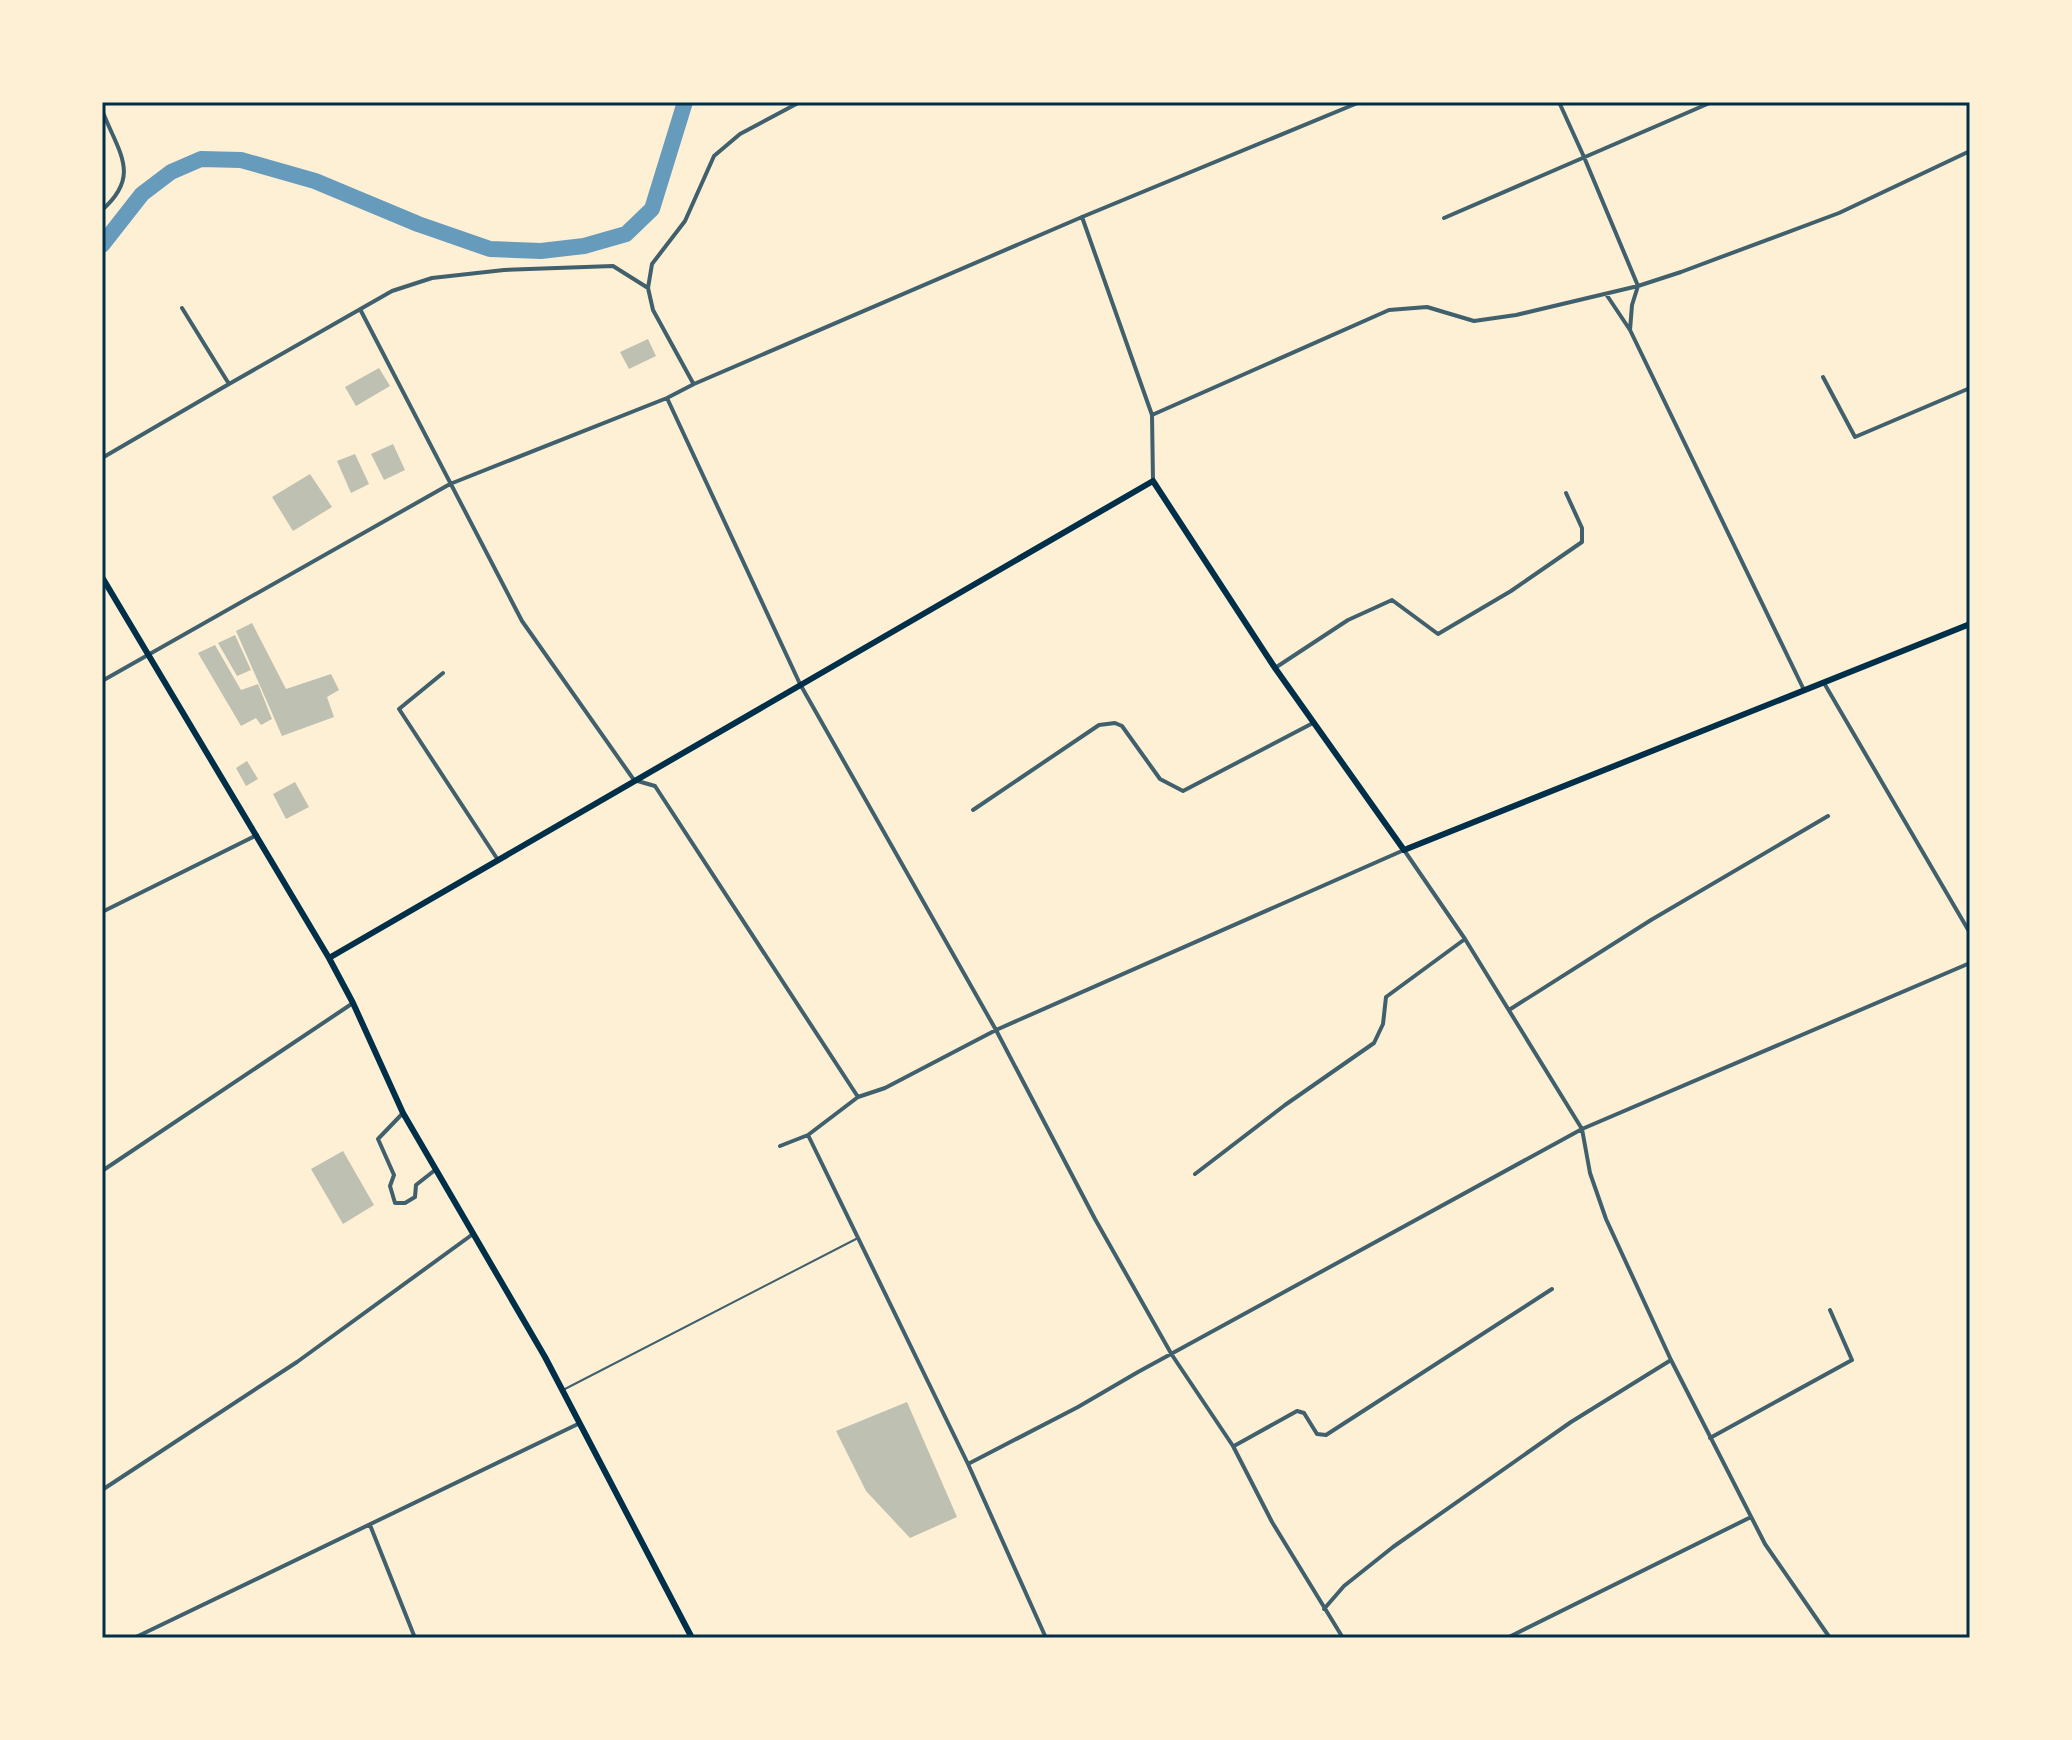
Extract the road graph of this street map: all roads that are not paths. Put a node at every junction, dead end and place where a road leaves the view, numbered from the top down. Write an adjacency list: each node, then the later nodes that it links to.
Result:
1 (800, 102): 12 (street)
2 (1359, 102): 9 (street)
3 (1559, 102): 7 (street)
4 (1712, 102): 7 (street)
5 (102, 110): 8 (street)
6 (1970, 151): 11 (street)
7 (1584, 157): 10 (street); 11 (street)
8 (102, 210)
9 (1082, 217): 19 (street); 22 (street)
10 (1444, 218)
11 (1638, 286): 13 (street); 16 (street)
12 (648, 288): 15 (street); 19 (street)
13 (1606, 294): 16 (street); 22 (street)
14 (182, 308): 18 (street)
15 (361, 311): 18 (street); 25 (street)
16 (1630, 330): 35 (street)
17 (1823, 377): 20 (street)
18 (229, 384): 23 (street)
19 (694, 384): 21 (street)
20 (1970, 388)
21 (667, 398): 25 (street); 34 (street)
22 (1152, 415): 24 (street)
23 (102, 458)
24 (1153, 481): 30 (main road); 34 (main road)
25 (450, 484): 29 (street); 37 (street)
26 (1566, 493): 30 (street)
27 (102, 577): 29 (main road)
28 (1970, 624): 33 (main road)
29 (149, 654): 32 (street); 40 (main road)
30 (1275, 668): 36 (main road)
31 (443, 673): 42 (street)
32 (102, 681)
33 (1823, 683): 35 (main road); 44 (street)
34 (800, 684): 37 (main road); 50 (street)
35 (1804, 690): 41 (main road)
36 (1313, 723): 38 (street); 41 (main road)
37 (634, 780): 42 (main road); 51 (street)
38 (973, 810)
39 (1828, 816): 49 (street)
40 (257, 835): 43 (street); 46 (main road)
41 (1404, 850): 45 (street); 50 (street)
42 (498, 860): 46 (main road)
43 (102, 912)
44 (1970, 933)
45 (1465, 939): 49 (street); 58 (street)
46 (329, 958): 48 (main road)
47 (1970, 963): 53 (street)
48 (353, 1003): 52 (main road); 57 (street)
49 (1509, 1010): 53 (street)
50 (996, 1030): 51 (street); 63 (street)
51 (858, 1097): 54 (street)
52 (403, 1113): 56 (main road); 56 (street)
53 (1582, 1129): 63 (street); 64 (street)
54 (808, 1135): 55 (street); 60 (street)
55 (780, 1146)
56 (435, 1170): 59 (main road)
57 (102, 1171)
58 (1195, 1174)
59 (473, 1234): 65 (main road); 70 (street)
60 (858, 1238): 65 (lane); 69 (street)
61 (1552, 1289): 68 (street)
62 (1830, 1310): 67 (street)
63 (1172, 1355): 68 (street); 69 (street)
64 (1671, 1360): 67 (street); 73 (street)
65 (561, 1391): 66 (main road)
66 (578, 1424): 72 (street); 76 (main road)
67 (1710, 1438): 71 (street)
68 (1233, 1446): 73 (street)
69 (968, 1464): 77 (street)
70 (102, 1490)
71 (1751, 1517): 79 (street); 80 (street)
72 (370, 1525): 74 (street); 75 (street)
73 (1324, 1609): 78 (street)
74 (134, 1638)
75 (415, 1638)
76 (692, 1638)
77 (1046, 1638)
78 (1343, 1638)
79 (1507, 1638)
80 (1830, 1638)

